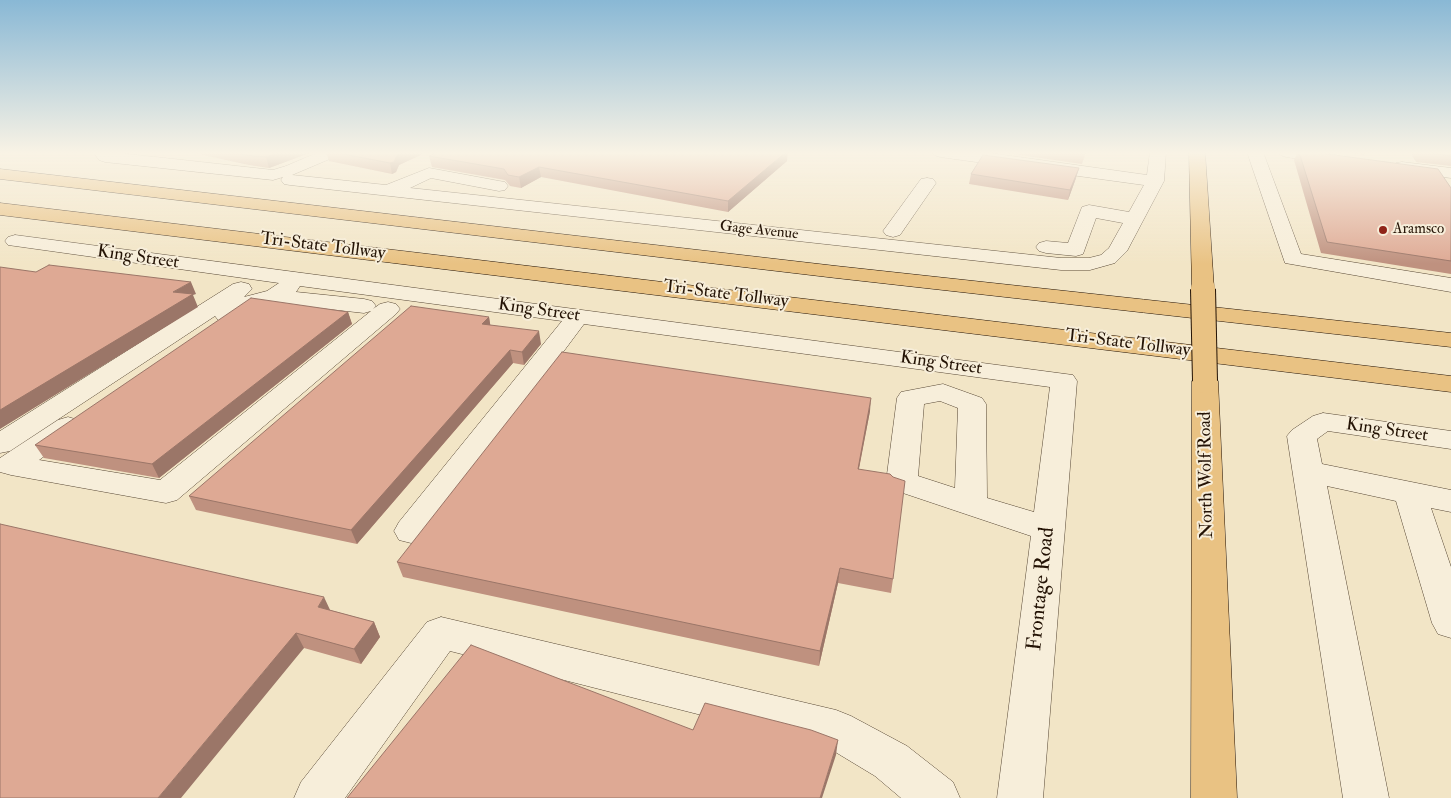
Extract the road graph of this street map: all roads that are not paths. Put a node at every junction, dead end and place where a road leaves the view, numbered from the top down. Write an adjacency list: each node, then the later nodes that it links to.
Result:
1 (130, 189): 20 (main road, Tri-State Tollway)
2 (370, 189): 10 (street, Gage Avenue)
3 (392, 189): 10 (street)
4 (485, 189): 11 (street)
5 (922, 189): 14 (street)
6 (1103, 189): 13 (street)
7 (1151, 189): 13 (street)
8 (1199, 189): 36 (main road, North Wolf Road, bridge)
9 (1268, 189): 17 (street)
10 (388, 191): 11 (street, Gage Avenue)
11 (505, 195): 14 (street, Gage Avenue)
12 (0, 209): 23 (main road, Tri-State Tollway)
13 (1138, 214): 14 (street); 14 (street)
14 (888, 238)
15 (15, 241): 16 (street, King Street)
16 (269, 285): 18 (street); 18 (street, King Street); 18 (street); 25 (street)
17 (1451, 285)
18 (397, 301): 19 (street, King Street)
19 (578, 316): 21 (street, King Street); 31 (street)
20 (1451, 340)
21 (943, 379): 22 (street, King Street); 29 (street); 29 (street)
22 (1064, 381): 30 (street, Frontage Road)
23 (1451, 384)
24 (1451, 440): 26 (street, King Street)
25 (0, 444)
26 (1309, 472): 27 (street); 37 (street)
27 (1410, 493): 28 (street); 32 (street)
28 (1451, 501)
29 (971, 504): 30 (street)
30 (1048, 529): 35 (street, Frontage Road)
31 (411, 531)
32 (1451, 623)
33 (925, 794): 34 (street)
34 (317, 798)
35 (1020, 798)
36 (1214, 798)
37 (1366, 798)

